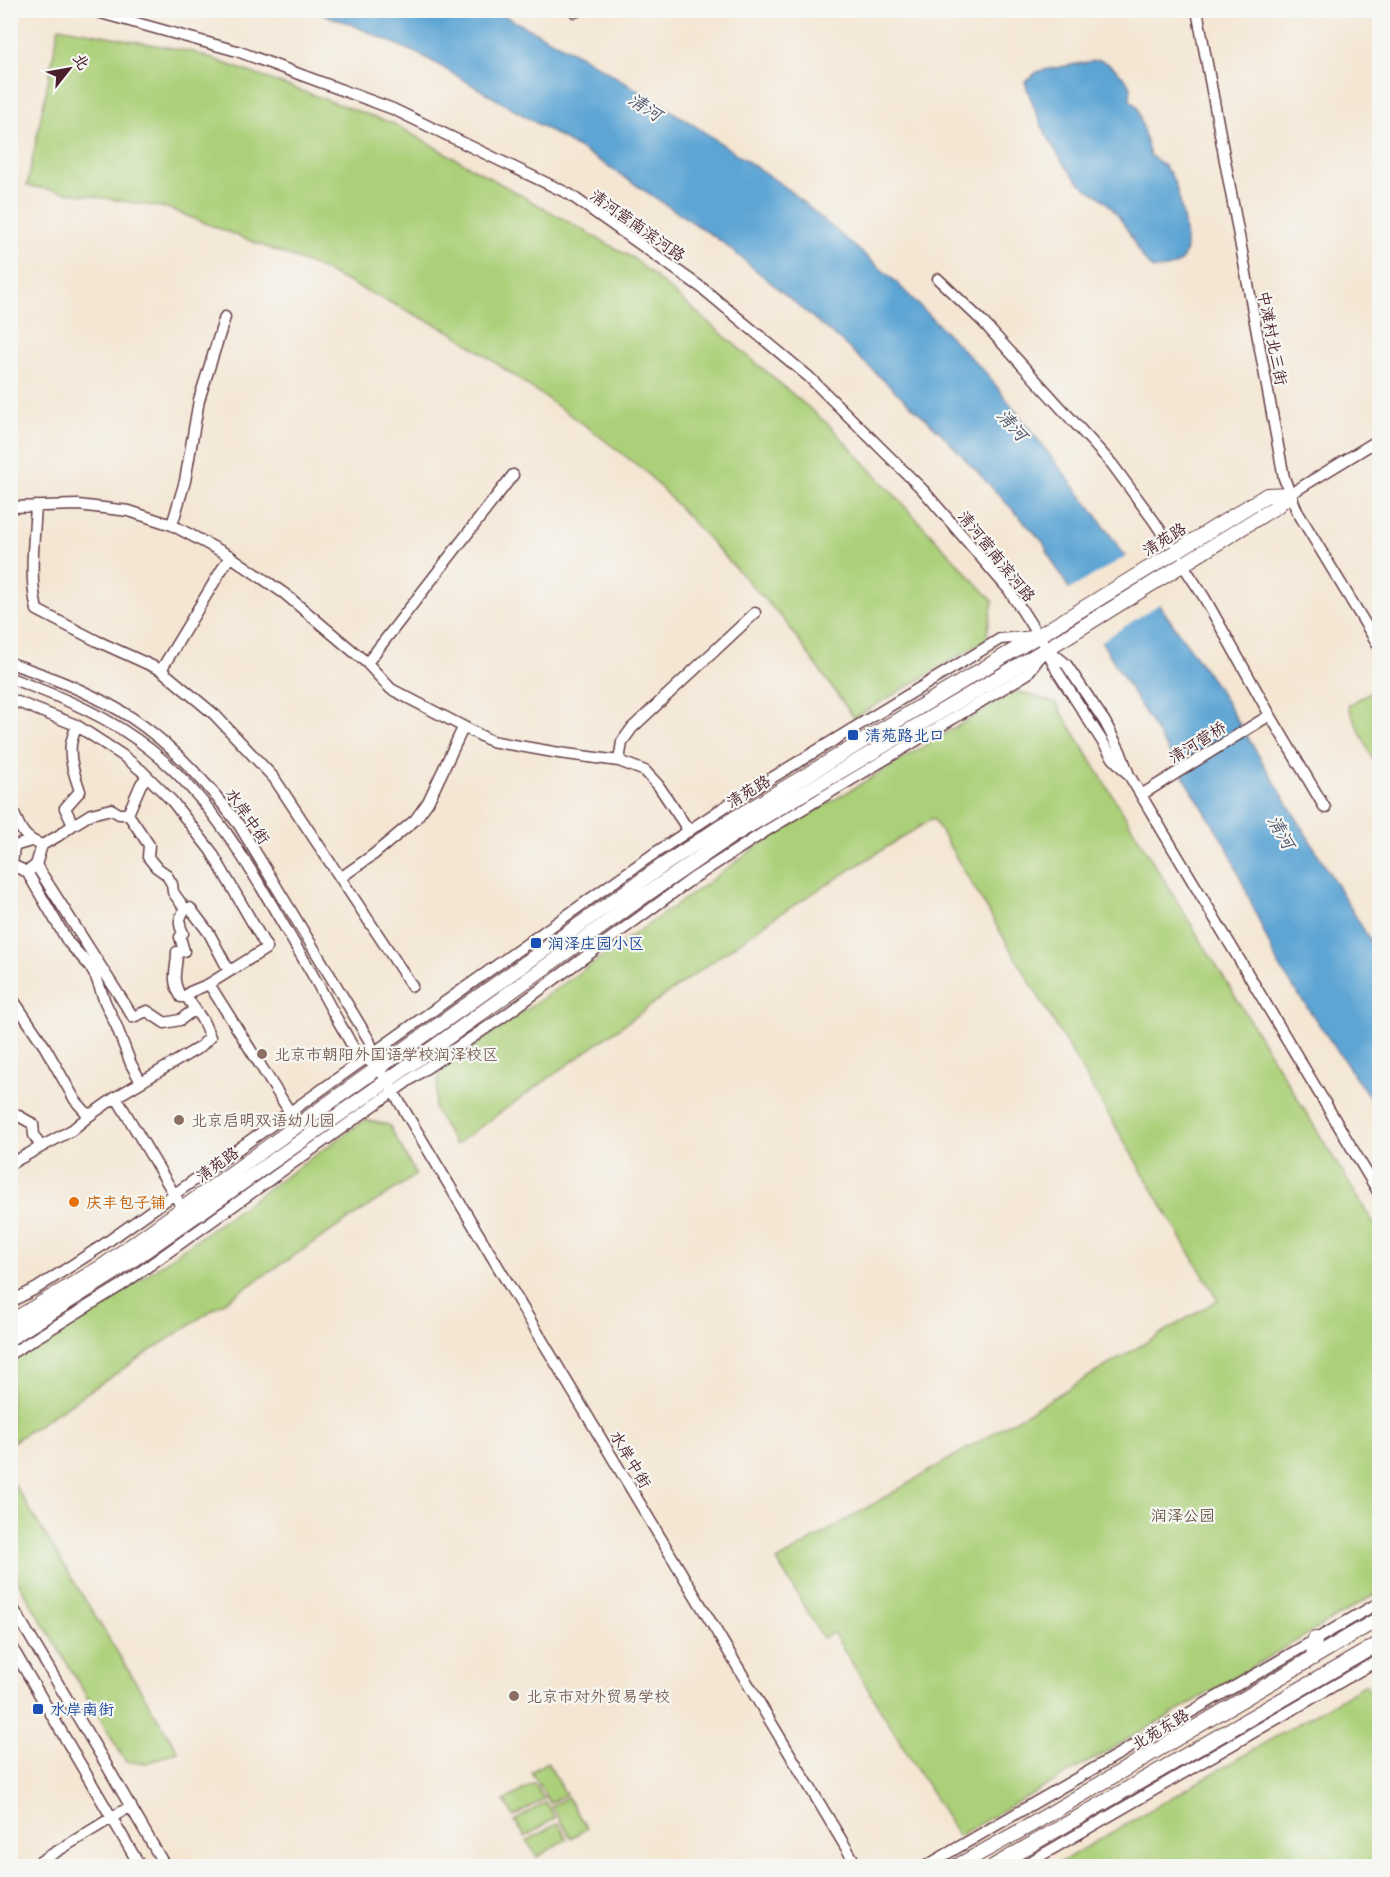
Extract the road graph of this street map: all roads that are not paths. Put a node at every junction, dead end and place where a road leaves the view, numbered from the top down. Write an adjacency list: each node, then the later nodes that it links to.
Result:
1 (90, 10): 14 (street, 清河营南滨河路)
2 (1197, 10): 7 (street, 中滩村北三街)
3 (938, 279): 12 (street)
4 (225, 317): 10 (street)
5 (1380, 439): 7 (street)
6 (513, 475): 18 (street)
7 (1290, 494): 12 (main road, 清苑路); 14 (main road, 清苑路, bridge); 16 (street, 中滩村北三街)
8 (10, 507): 9 (street)
9 (36, 507): 10 (street); 19 (street)
10 (172, 525): 11 (street)
11 (230, 556): 18 (street); 19 (street)
12 (1183, 565): 15 (main road, 清苑路); 22 (street)
13 (755, 613): 25 (street)
14 (1038, 636): 15 (street, 清河营南滨河路); 32 (street); 47 (main road, 清苑路)
15 (1046, 648): 27 (street); 49 (main road, 清苑路)
16 (1380, 648)
17 (10, 663): 46 (street, 水岸中街)
18 (367, 663): 24 (street)
19 (161, 670): 38 (street)
20 (10, 678): 46 (street, 水岸中街)
21 (10, 699): 23 (street)
22 (1270, 715): 27 (street, 清河营桥); 29 (street)
23 (76, 725): 26 (street); 31 (street)
24 (463, 728): 25 (street); 38 (street)
25 (619, 761): 32 (street)
26 (147, 777): 30 (street); 40 (street)
27 (1141, 795): 58 (street)
28 (10, 805): 33 (street)
29 (1325, 808)
30 (128, 814): 31 (street); 39 (street)
31 (73, 825): 34 (street)
32 (689, 831): 46 (street)
33 (31, 841): 34 (street); 35 (street)
34 (42, 844): 37 (street)
35 (12, 845): 36 (street)
36 (11, 866): 37 (street)
37 (31, 868): 45 (street); 48 (street)
38 (340, 878): 42 (street)
39 (185, 909): 40 (street); 44 (street)
40 (229, 971): 41 (street)
41 (209, 984): 44 (street); 52 (street)
42 (412, 986)
43 (10, 995): 53 (street)
44 (186, 996): 45 (street)
45 (195, 1009): 48 (street)
46 (370, 1056): 47 (street, 水岸中街); 52 (street)
47 (379, 1068): 49 (street, 水岸中街); 54 (main road, 清苑路)
48 (141, 1082): 50 (street)
49 (390, 1086): 62 (main road, 清苑路); 63 (street); 77 (street, 水岸中街)
50 (116, 1097): 53 (street); 57 (street)
51 (10, 1111): 55 (street)
52 (290, 1112): 54 (street); 57 (street)
53 (89, 1116): 55 (street)
54 (298, 1125): 59 (main road, 清苑路)
55 (41, 1146): 56 (street)
56 (10, 1164)
57 (175, 1195): 59 (street); 60 (street)
58 (1380, 1195)
59 (183, 1209): 61 (main road, 清苑路)
60 (10, 1302)
61 (10, 1322)
62 (10, 1338)
63 (10, 1354)
64 (1380, 1602): 67 (street)
65 (10, 1603): 72 (street)
66 (1380, 1618): 70 (main road, 北苑东路)
67 (1315, 1639): 70 (main road); 78 (street)
68 (1380, 1643): 80 (main road)
69 (10, 1644): 73 (street)
70 (1313, 1658): 79 (main road, 北苑东路)
71 (1380, 1659): 81 (street)
72 (131, 1806): 73 (street); 76 (street)
73 (113, 1817): 74 (street); 75 (street)
74 (33, 1866)
75 (140, 1866)
76 (165, 1866)
77 (857, 1866)
78 (926, 1866)
79 (957, 1866)
80 (994, 1866)
81 (1023, 1866)

